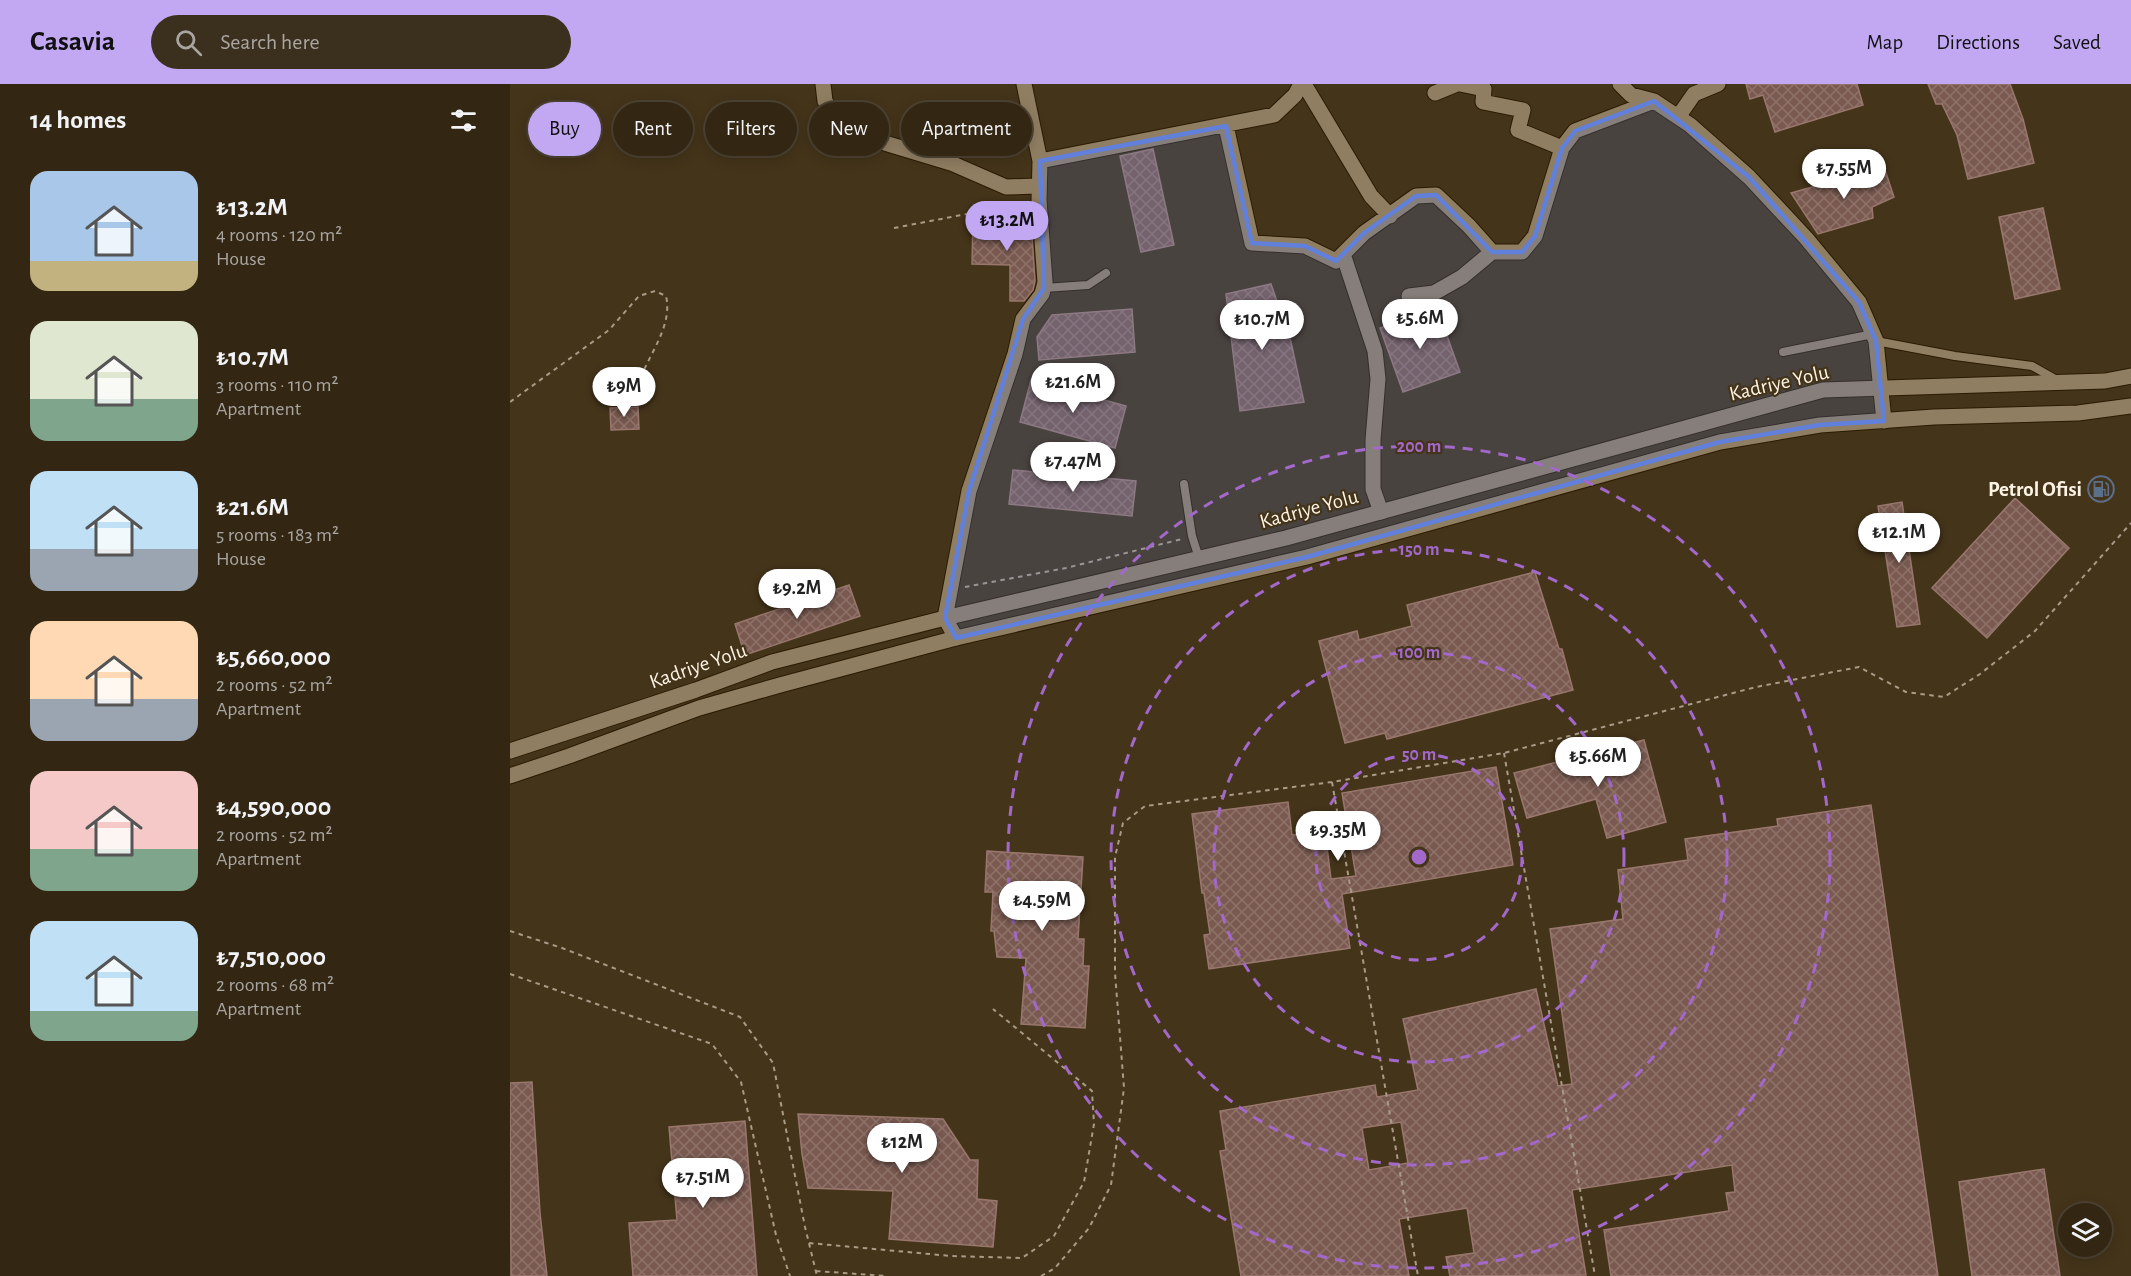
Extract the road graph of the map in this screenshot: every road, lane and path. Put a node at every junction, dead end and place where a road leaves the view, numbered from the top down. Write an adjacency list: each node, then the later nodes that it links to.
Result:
1 (823, 84): 13 (main road)
2 (1024, 84): 12 (main road)
3 (1303, 84): 10 (main road); 14 (main road)
4 (1459, 84): 7 (main road); 11 (main road)
5 (1620, 84): 8 (main road)
6 (1718, 84): 9 (main road)
7 (1435, 93)
8 (1654, 101): 9 (main road); 11 (main road)
9 (1678, 117): 21 (main road)
10 (1226, 126): 12 (main road); 17 (main road)
11 (1562, 148): 16 (main road)
12 (1040, 161): 13 (main road)
13 (1038, 193): 15 (path); 19 (main road)
14 (1390, 216): 16 (main road); 17 (main road)
15 (894, 228)
16 (1492, 252): 20 (main road)
17 (1343, 254): 31 (main road)
18 (1106, 273): 19 (lane)
19 (1044, 288): 35 (main road)
20 (1409, 296)
21 (1874, 338): 22 (lane); 25 (lane); 26 (main road)
22 (1783, 352)
23 (644, 370): 27 (path)
24 (2131, 376): 25 (main road, Kadriye Yolu)
25 (2060, 383): 26 (main road, Kadriye Yolu)
26 (1882, 389): 29 (main road); 31 (main road, Kadriye Yolu)
27 (510, 402)
28 (2131, 406): 29 (main road, Kadriye Yolu)
29 (1884, 421): 37 (main road, Kadriye Yolu)
30 (1184, 484): 33 (lane)
31 (1381, 512): 34 (main road, Kadriye Yolu)
32 (2131, 523): 39 (path)
33 (1192, 536): 34 (lane); 35 (path)
34 (1199, 558): 36 (main road, Kadriye Yolu)
35 (950, 590): 36 (main road)
36 (945, 618): 37 (main road); 38 (main road, Kadriye Yolu)
37 (956, 638): 40 (main road, Kadriye Yolu)
38 (510, 751)
39 (1504, 753): 41 (path); 52 (path)
40 (510, 776)
41 (1332, 782): 50 (path); 51 (path)
42 (510, 931): 45 (path)
43 (510, 974): 47 (path)
44 (993, 1009): 45 (path)
45 (809, 1243): 46 (path)
46 (816, 1271): 48 (path); 49 (path)
47 (790, 1276)
48 (817, 1276)
49 (886, 1276)
50 (1041, 1276)
51 (1418, 1276)
52 (1595, 1276)

